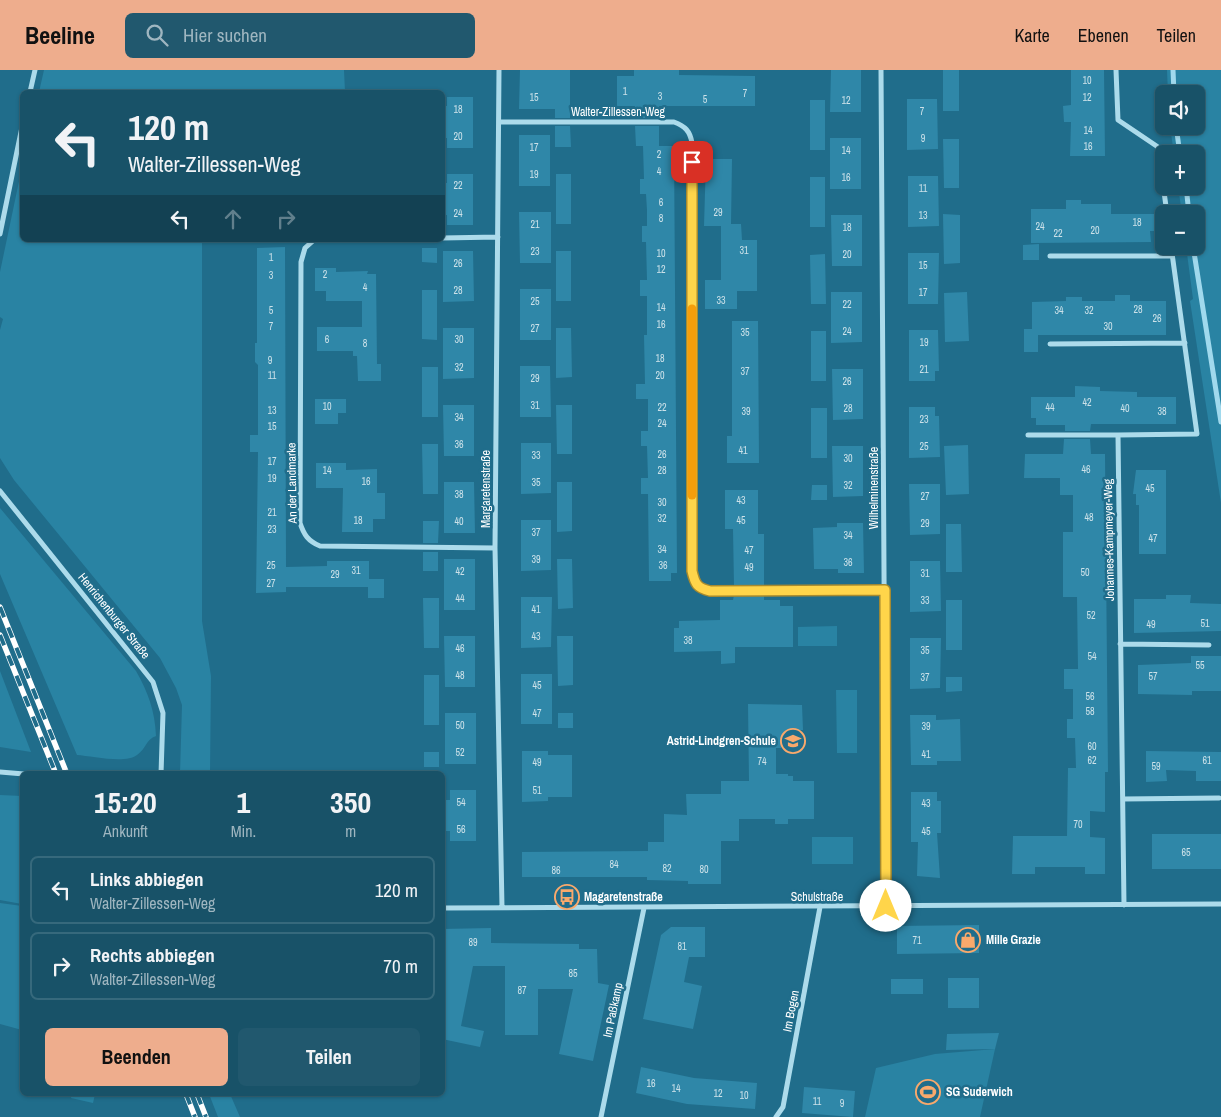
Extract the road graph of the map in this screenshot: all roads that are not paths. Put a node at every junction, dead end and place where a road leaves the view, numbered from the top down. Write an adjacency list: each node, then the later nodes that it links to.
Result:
1 (35, 70): 5 (street)
2 (499, 70): 6 (street, Margaretenstraße)
3 (881, 70): 21 (street, Wilhelminenstraße)
4 (1116, 70): 8 (street)
5 (30, 90)
6 (499, 122): 10 (street, Margaretenstraße); 21 (street, Walter-Zillessen-Weg)
7 (20, 137): 9 (street)
8 (1166, 205)
9 (0, 234)
10 (498, 237): 11 (street); 20 (street, Margaretenstraße)
11 (445, 238)
12 (312, 242): 20 (street, An der Landmarke)
13 (1050, 256): 14 (street)
14 (1172, 256): 15 (street)
15 (1185, 343): 16 (street); 18 (street)
16 (1050, 344)
17 (1028, 435): 18 (street)
18 (1118, 435): 22 (street, Johannes-Kampmeyer-Weg)
19 (0, 491): 24 (street, Henrichenburger Straße)
20 (495, 548): 32 (street, Margaretenstraße)
21 (885, 590): 31 (street, Wilhelminenstraße)
22 (1120, 644): 23 (street); 28 (street, Johannes-Kampmeyer-Weg)
23 (1208, 645)
24 (161, 771)
25 (0, 772): 26 (street)
26 (20, 774)
27 (1219, 798): 28 (street)
28 (1122, 799): 30 (street, Johannes-Kampmeyer-Weg)
29 (1221, 904): 30 (street, Schulstraße)
30 (1124, 905): 31 (street, Schulstraße)
31 (886, 906): 33 (street, Schulstraße)
32 (502, 907): 34 (street, Schulstraße); 35 (street, Schulstraße)
33 (820, 907): 35 (street, Schulstraße); 37 (street, Im Bogen)
34 (445, 908)
35 (644, 908): 36 (street, Im Paßkamp)
36 (601, 1117)
37 (776, 1117)

